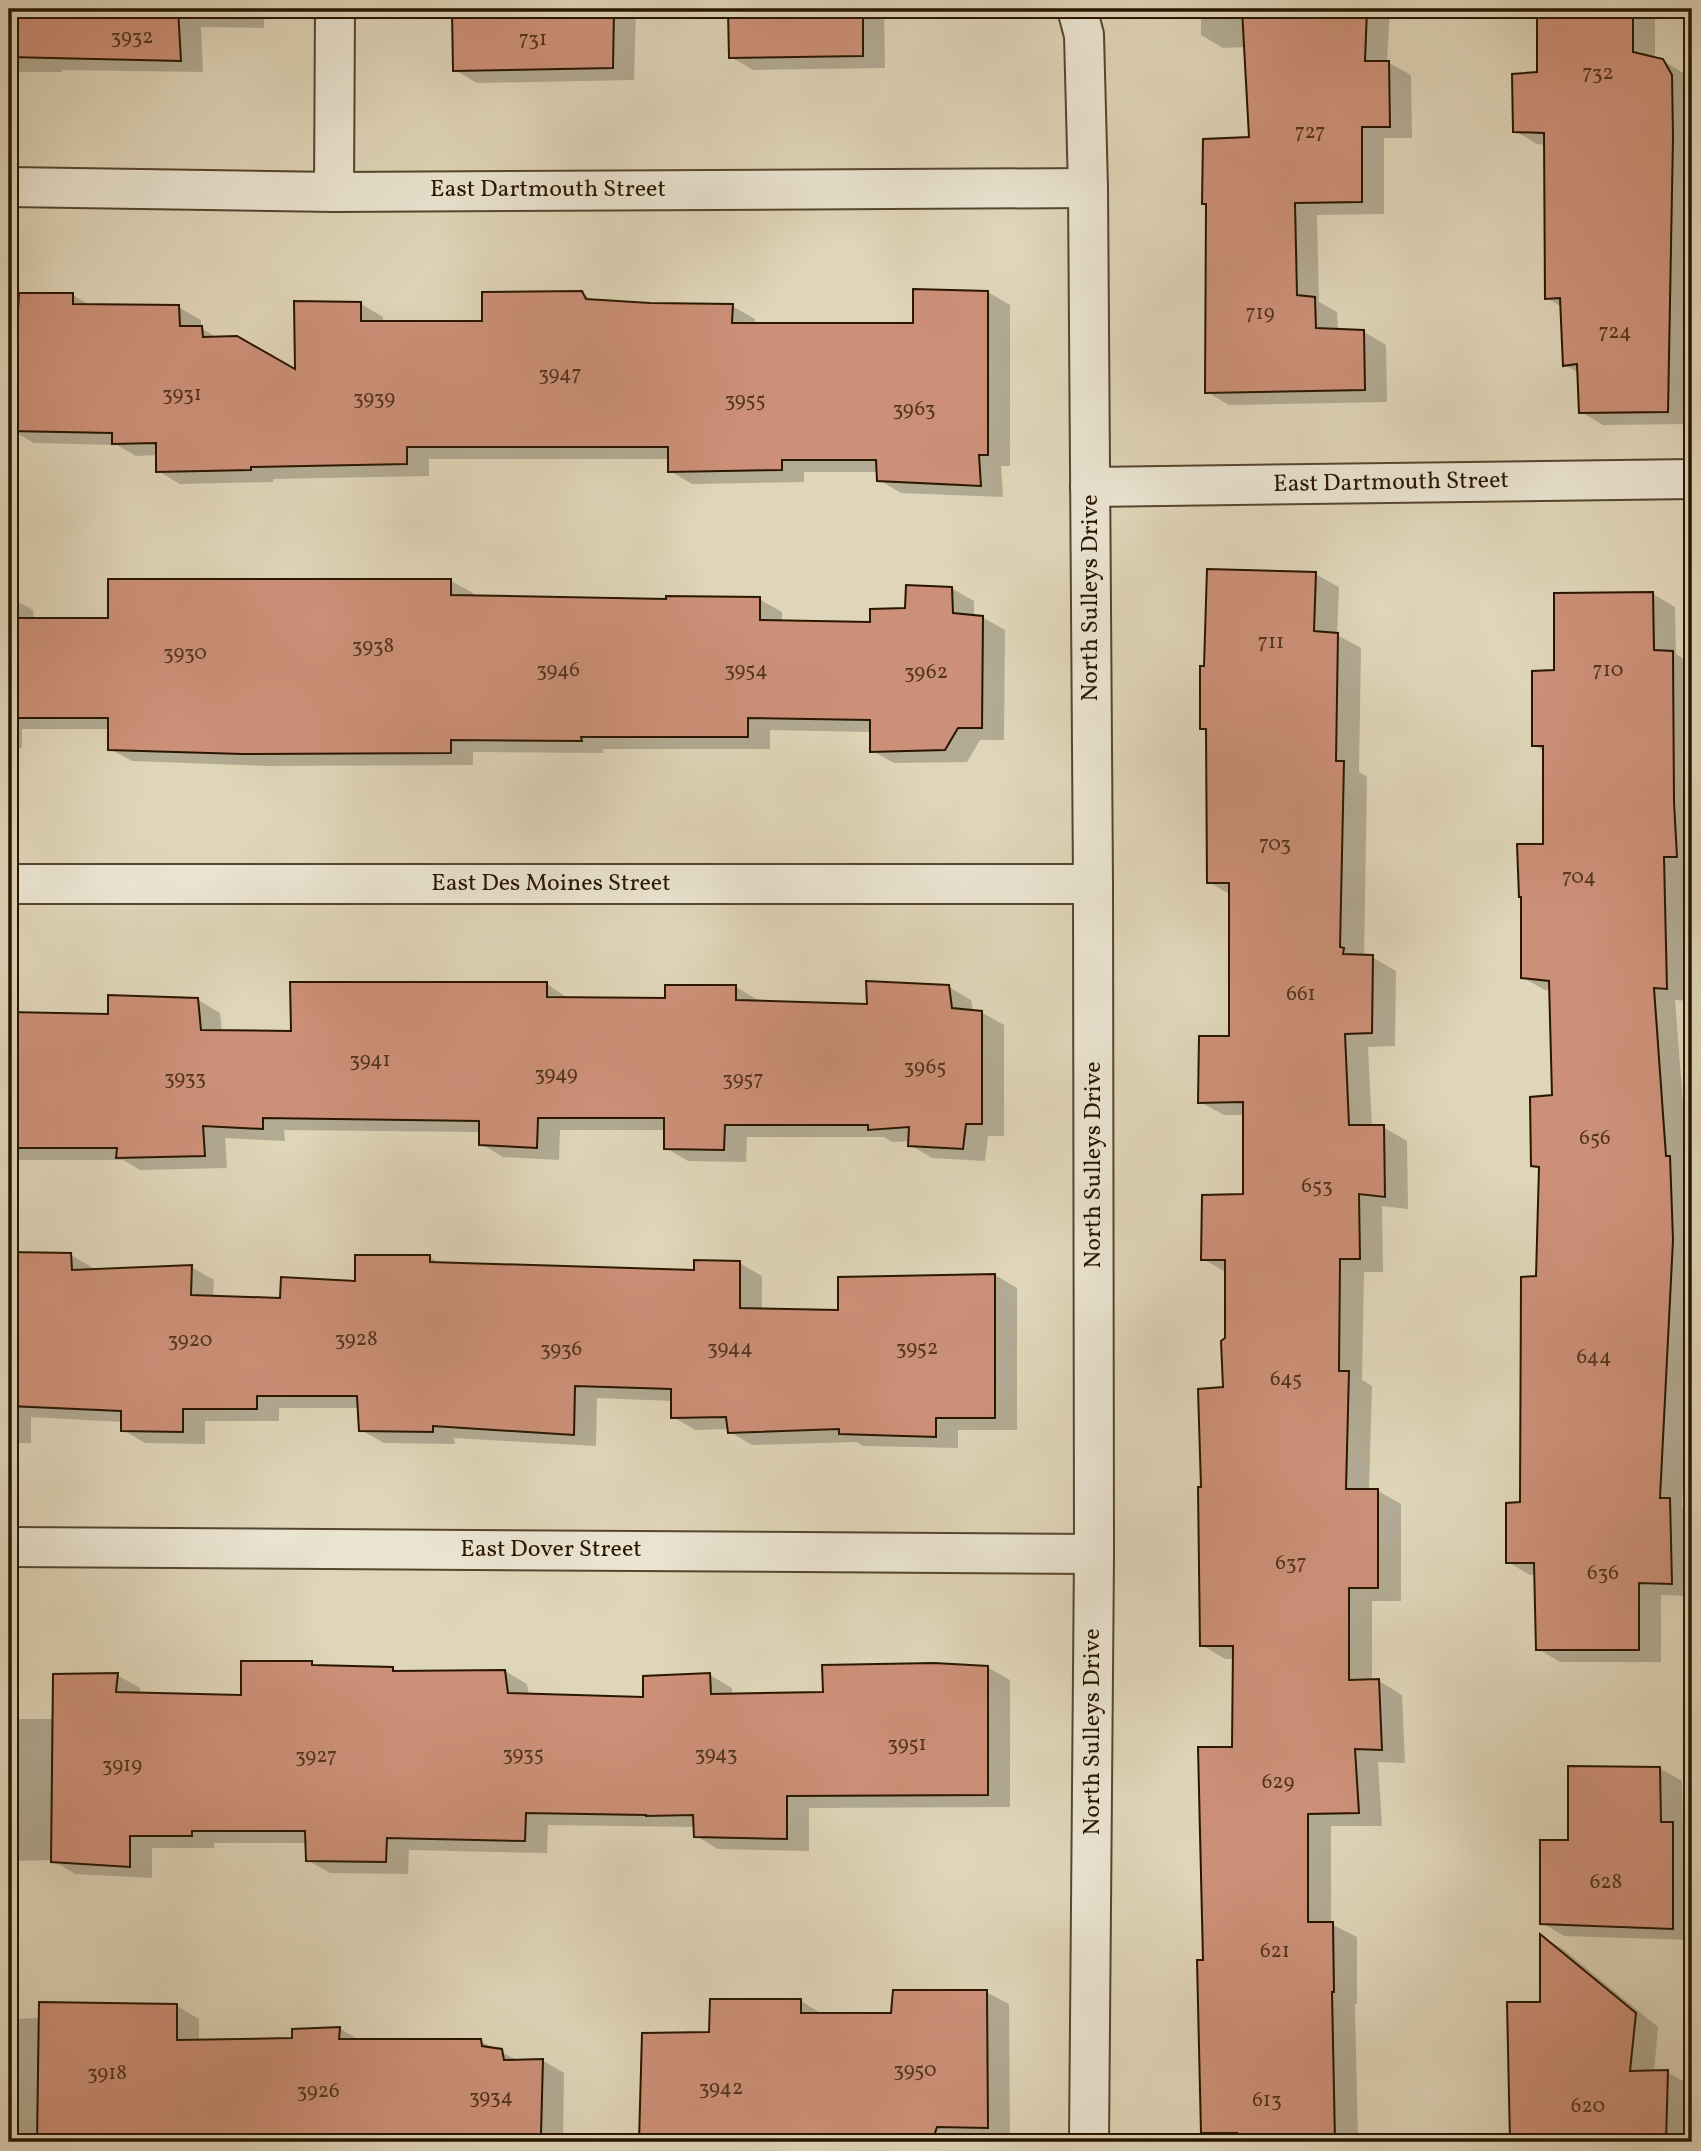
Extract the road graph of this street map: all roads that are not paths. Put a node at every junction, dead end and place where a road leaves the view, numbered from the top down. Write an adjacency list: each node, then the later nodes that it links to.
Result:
1 (335, 9): 5 (street)
2 (1077, 9): 4 (street, North Sulleys Drive)
3 (9, 187): 5 (street, East Dartmouth Street)
4 (1088, 188): 5 (street, East Dartmouth Street); 7 (street, North Sulleys Drive)
5 (334, 192)
6 (1692, 478): 7 (street, East Dartmouth Street)
7 (1090, 486): 9 (street, North Sulleys Drive)
8 (9, 884): 9 (street, East Des Moines Street)
9 (1093, 884): 11 (street, North Sulleys Drive)
10 (9, 1547): 11 (street, East Dover Street)
11 (1094, 1554): 12 (street, North Sulleys Drive)
12 (1089, 2142)

